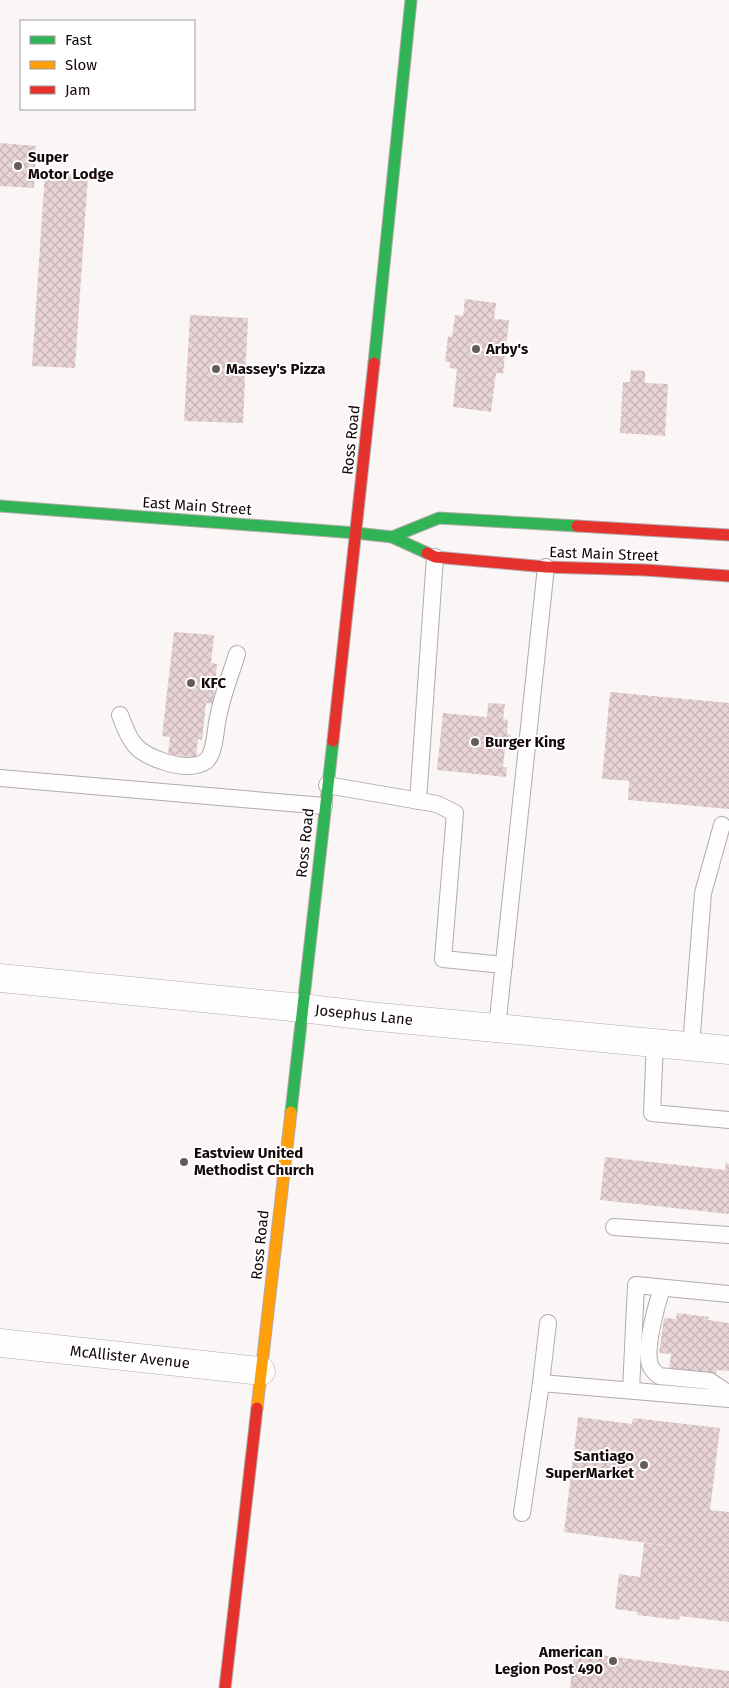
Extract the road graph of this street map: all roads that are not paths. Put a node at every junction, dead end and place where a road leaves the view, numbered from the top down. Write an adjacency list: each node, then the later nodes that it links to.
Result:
1 (411, 0): 3 (street, Ross Road)
2 (0, 506): 3 (street, East Main Street)
3 (356, 533): 5 (street, East Main Street); 12 (street, Ross Road)
4 (729, 536): 5 (street, East Main Street)
5 (392, 537): 6 (street, East Main Street)
6 (435, 556): 7 (street, East Main Street); 13 (lane)
7 (546, 567): 8 (street, East Main Street); 16 (lane)
8 (729, 576)
9 (236, 654): 10 (lane)
10 (120, 715)
11 (0, 778): 14 (lane)
12 (327, 785): 13 (lane); 14 (street, Ross Road)
13 (418, 801): 16 (lane)
14 (324, 806): 18 (street, Ross Road)
15 (722, 825): 21 (lane)
16 (504, 965): 19 (lane)
17 (0, 978): 18 (street, Josephus Lane)
18 (302, 1008): 19 (street, Josephus Lane); 30 (street, Ross Road)
19 (497, 1028): 20 (street, Josephus Lane)
20 (655, 1042): 21 (street, Josephus Lane); 23 (lane)
21 (691, 1046): 22 (street, Josephus Lane)
22 (729, 1050)
23 (729, 1120)
24 (614, 1227): 25 (lane)
25 (729, 1235)
26 (662, 1288): 27 (lane); 32 (lane); 33 (lane)
27 (729, 1294)
28 (548, 1323): 31 (lane)
29 (0, 1343): 30 (street, McAllister Avenue)
30 (261, 1372): 36 (street, Ross Road)
31 (542, 1383): 32 (lane); 35 (lane)
32 (631, 1390): 34 (lane)
33 (729, 1394)
34 (729, 1399)
35 (522, 1513)
36 (226, 1688)

